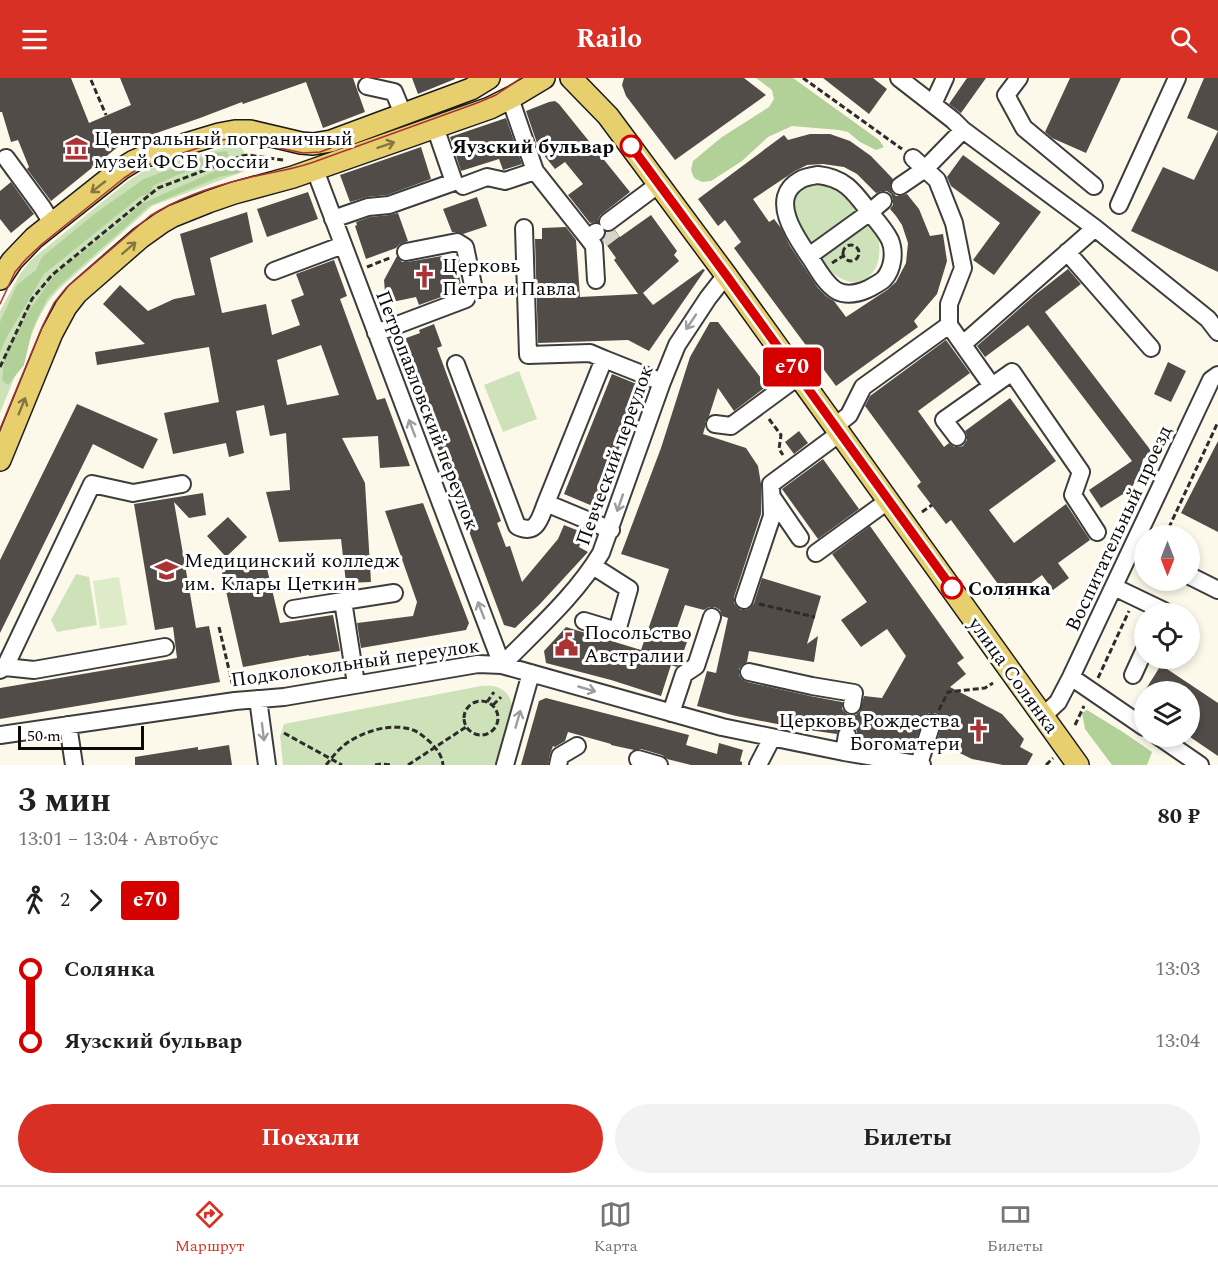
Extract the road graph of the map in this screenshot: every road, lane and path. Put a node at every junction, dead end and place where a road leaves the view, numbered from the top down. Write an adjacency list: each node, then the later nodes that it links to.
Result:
1 (489, 78): 13 (main road)
2 (544, 78): 11 (main road)
3 (571, 78): 26 (main road, улица Солянка)
4 (803, 78): 20 (path)
5 (899, 78): 12 (street)
6 (945, 78): 12 (street)
7 (1019, 78): 25 (street)
8 (1177, 78): 27 (street)
9 (91, 80): 14 (path)
10 (367, 86): 13 (street)
11 (510, 98): 15 (main road); 22 (street)
12 (933, 104): 16 (street)
13 (403, 114): 30 (main road, one-way to 30)
14 (106, 115)
15 (435, 127): 21 (main road, one-way to 15); 29 (street)
16 (963, 129): 20 (street); 32 (street)
17 (242, 156): 19 (path)
18 (6, 158): 30 (street)
19 (287, 161)
20 (919, 163): 24 (street); 45 (street)
21 (315, 170): 29 (street, Петропавловский переулок); 61 (main road, one-way to 21)
22 (535, 171): 23 (street); 33 (street)
23 (463, 186)
24 (900, 186)
25 (1094, 186)
26 (662, 188): 33 (street); 42 (main road, улица Солянка)
27 (1119, 205)
28 (877, 207): 38 (street); 38 (street); 38 (street)
29 (333, 219): 34 (street, Петропавловский переулок)
30 (52, 223): 43 (main road)
31 (524, 228): 50 (street)
32 (1095, 228): 37 (street); 46 (street)
33 (601, 235): 44 (street)
34 (343, 245): 41 (street); 47 (street, Петропавловский переулок)
35 (857, 247): 35 (path)
36 (406, 252): 47 (street)
37 (1067, 252): 48 (street); 49 (street)
38 (808, 256)
39 (380, 262): 40 (path)
40 (371, 265)
41 (274, 270)
42 (726, 275): 53 (main road, улица Солянка); 54 (street, Певческий переулок, one-way to 54)
43 (0, 279)
44 (596, 280)
45 (949, 325): 48 (street); 59 (street)
46 (1218, 332)
47 (376, 333): 91 (street, Петропавловский переулок, one-way to 47)
48 (963, 344): 55 (street)
49 (1151, 348)
50 (604, 359): 54 (street); 66 (street)
51 (456, 364): 66 (street)
52 (1218, 375): 69 (street, Воспитательный проезд)
53 (799, 376): 56 (street); 59 (main road, улица Солянка)
54 (662, 382): 71 (street, Певческий переулок, one-way to 71)
55 (992, 386): 60 (street); 72 (street)
56 (759, 406): 58 (street); 62 (path)
57 (1218, 422): 70 (path)
58 (716, 424)
59 (838, 429): 62 (street); 65 (main road, улица Солянка)
60 (957, 437)
61 (0, 460)
62 (793, 468): 64 (street)
63 (182, 484): 92 (street)
64 (771, 496): 73 (street); 82 (street)
65 (889, 500): 74 (street); 108 (main road, улица Солянка)
66 (546, 503): 71 (street)
67 (932, 505): 68 (path)
68 (922, 512)
69 (1149, 525)
70 (1170, 525)
71 (611, 530): 76 (street, Певческий переулок)
72 (1097, 532)
73 (800, 538)
74 (816, 553)
75 (1134, 558): 78 (street, Воспитательный проезд)
76 (593, 566): 88 (street); 91 (street, Певческий переулок)
77 (1200, 581): 79 (street)
78 (1114, 587): 81 (street); 97 (street, Воспитательный проезд)
79 (1218, 590)
80 (394, 593): 83 (street)
81 (1136, 597): 84 (street); 100 (path)
82 (744, 600): 87 (path)
83 (343, 601): 85 (street); 99 (street)
84 (1149, 603)
85 (293, 609)
86 (712, 617): 109 (street)
87 (815, 617)
88 (584, 621)
89 (219, 627): 104 (path)
90 (165, 647): 92 (street)
91 (502, 665): 95 (street, Подколокольный переулок); 99 (street, Подколокольный переулок)
92 (2, 668)
93 (1136, 669): 96 (street)
94 (749, 672): 107 (street)
95 (531, 673): 109 (street, Подколокольный переулок, one-way to 109); 133 (street, one-way to 95)
96 (1133, 675)
97 (1071, 677): 100 (street); 108 (street, Воспитательный проезд)
98 (993, 683): 111 (path)
99 (356, 684): 103 (street, Подколокольный переулок)
100 (1092, 691): 110 (street); 113 (path)
101 (494, 692): 105 (path)
102 (501, 697): 106 (path)
103 (258, 699): 104 (street, Подколокольный переулок); 126 (street, one-way to 126)
104 (235, 700): 112 (street, Подколокольный переулок)
105 (487, 702): 106 (path); 114 (path)
106 (493, 705): 114 (path)
107 (852, 705)
108 (1051, 709): 124 (main road, улица Солянка)
109 (671, 713): 117 (street, Подколокольный переулок)
110 (1134, 720)
111 (932, 723): 137 (street)
112 (68, 725): 116 (street, Подколокольный переулок); 125 (street)
113 (1075, 725)
114 (466, 727): 120 (path)
115 (284, 733): 122 (path)
116 (0, 735)
117 (772, 738): 121 (street, Подколокольный переулок); 136 (street)
118 (578, 747): 134 (street)
119 (1174, 747): 140 (street)
120 (436, 748): 122 (path); 131 (path); 132 (path)
121 (852, 751): 137 (street, Подколокольный переулок)
122 (331, 758): 127 (path); 128 (path)
123 (638, 759): 135 (street)
124 (1078, 764)
125 (74, 765)
126 (267, 765)
127 (326, 765)
128 (342, 765)
129 (375, 765): 130 (path)
130 (392, 765)
131 (408, 765)
132 (443, 765)
133 (505, 765)
134 (558, 765)
135 (659, 765)
136 (758, 765)
137 (921, 765)
138 (1046, 765): 139 (path)
139 (1052, 765)
140 (1200, 765)

